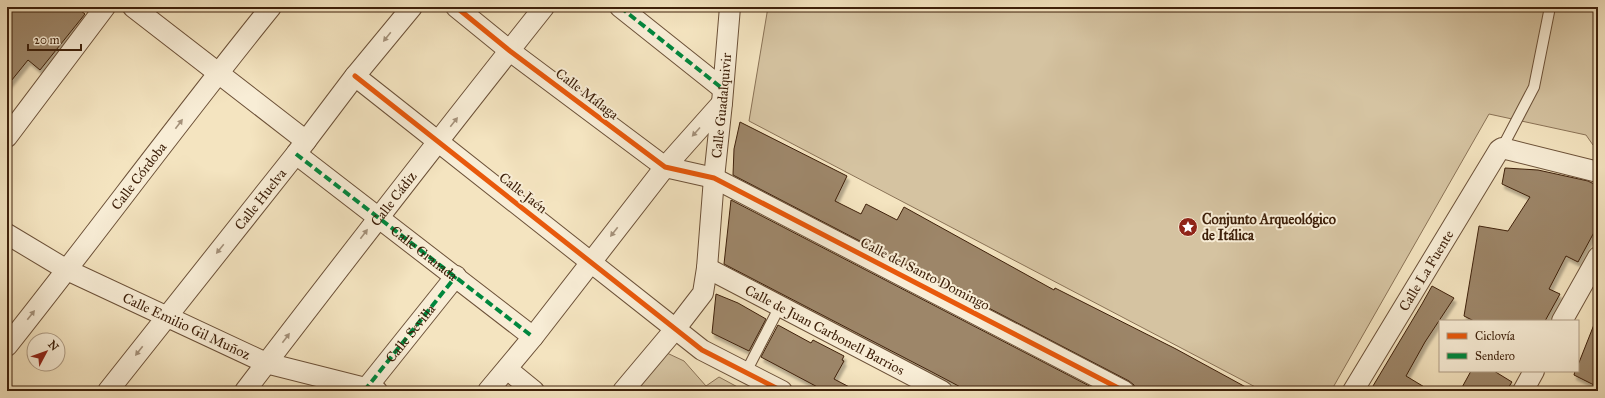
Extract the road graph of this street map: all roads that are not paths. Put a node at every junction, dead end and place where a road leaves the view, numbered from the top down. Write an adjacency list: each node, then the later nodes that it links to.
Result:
1 (105, 7): 14 (street)
2 (133, 7): 11 (street, Calle Granada)
3 (271, 7): 11 (street, Calle Córdoba)
4 (412, 7): 12 (street, Calle Huelva, one-way to 12)
5 (456, 7): 10 (street, Calle Málaga)
6 (544, 7): 10 (street, Calle Cádiz)
7 (620, 7): 13 (street)
8 (730, 7): 13 (street, Calle Guadalquivir)
9 (1550, 7): 17 (lane)
10 (510, 50): 15 (street, Calle Cádiz, one-way to 10); 18 (street, Calle Málaga)
11 (218, 72): 16 (street, Calle Granada); 26 (street, Calle Córdoba, one-way to 11)
12 (355, 76): 15 (street, Calle Jaén); 16 (street, Calle Huelva)
13 (723, 96): 18 (street, one-way to 18); 20 (street, Calle Guadalquivir)
14 (7, 137)
15 (438, 143): 21 (street, Calle Cádiz); 24 (street, Calle Jaén)
16 (301, 147): 21 (street, Calle Granada); 29 (street, Calle Huelva, one-way to 29)
17 (1500, 149): 19 (street); 47 (street, Calle La Fuente)
18 (665, 167): 20 (street, Calle Málaga); 24 (street, one-way to 24)
19 (1598, 172)
20 (714, 178): 25 (street, Calle Guadalquivir); 46 (street, Calle del Santo Domingo)
21 (378, 217): 27 (street, Calle Granada); 34 (street, Calle Cádiz, one-way to 21)
22 (7, 234): 26 (street, Calle Emilio Gil Muñoz)
23 (1598, 257): 30 (street)
24 (590, 261): 31 (street, Calle Jaén); 32 (street)
25 (707, 268): 28 (street, Calle de Juan Carbonell Barrios); 31 (street, Calle Guadalquivir)
26 (67, 270): 29 (street, Calle Emilio Gil Muñoz); 33 (street, Calle Córdoba, one-way to 26)
27 (456, 276): 32 (street, Calle Granada); 38 (street, Calle Sevilla)
28 (780, 306): 36 (lane); 45 (street, Calle de Juan Carbonell Barrios)
29 (166, 317): 34 (street, Calle Emilio Gil Muñoz); 39 (street, Calle Huelva, one-way to 39)
30 (1563, 320)
31 (676, 328): 36 (street, Calle Jaén); 43 (street, Calle Guadalquivir)
32 (533, 337): 35 (street)
33 (7, 346)
34 (266, 363): 38 (street, Calle Emilio Gil Muñoz); 40 (street, Calle Cádiz)
35 (507, 369): 41 (street); 42 (street)
36 (746, 372): 44 (street, Calle Jaén)
37 (1533, 372): 48 (street)
38 (369, 390)
39 (108, 391)
40 (245, 391)
41 (488, 391)
42 (534, 391)
43 (623, 391)
44 (782, 391)
45 (942, 391)
46 (1124, 391)
47 (1353, 391)
48 (1523, 391)

